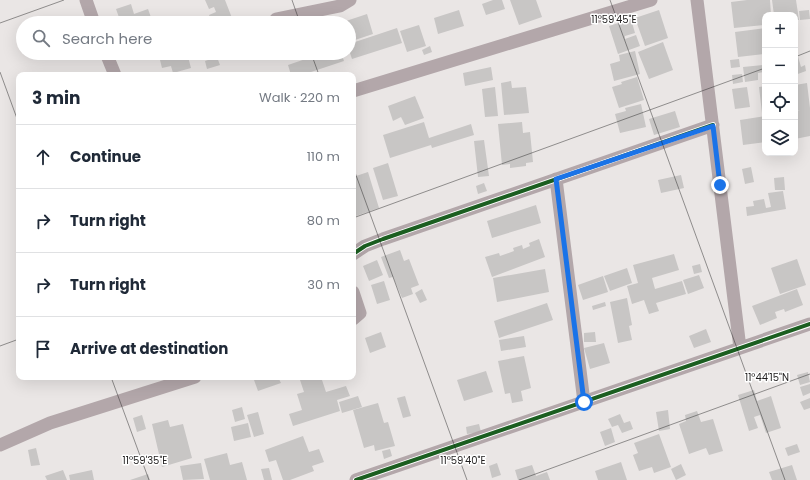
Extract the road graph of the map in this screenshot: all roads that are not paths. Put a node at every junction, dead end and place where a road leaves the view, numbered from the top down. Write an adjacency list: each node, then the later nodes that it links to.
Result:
1 (86, 0): 5 (street)
2 (350, 0): 6 (street)
3 (651, 0): 9 (street)
4 (697, 0): 10 (street)
5 (92, 16)
6 (291, 16)
7 (109, 60): 8 (street)
8 (114, 72)
9 (356, 90)
10 (713, 126): 11 (street); 16 (street)
11 (556, 179): 12 (street); 18 (street)
12 (356, 252)
13 (356, 301): 14 (street)
14 (356, 316)
15 (810, 324): 16 (street)
16 (740, 348): 18 (street)
17 (185, 380): 19 (street)
18 (584, 402): 20 (street)
19 (0, 445)
20 (356, 480)

